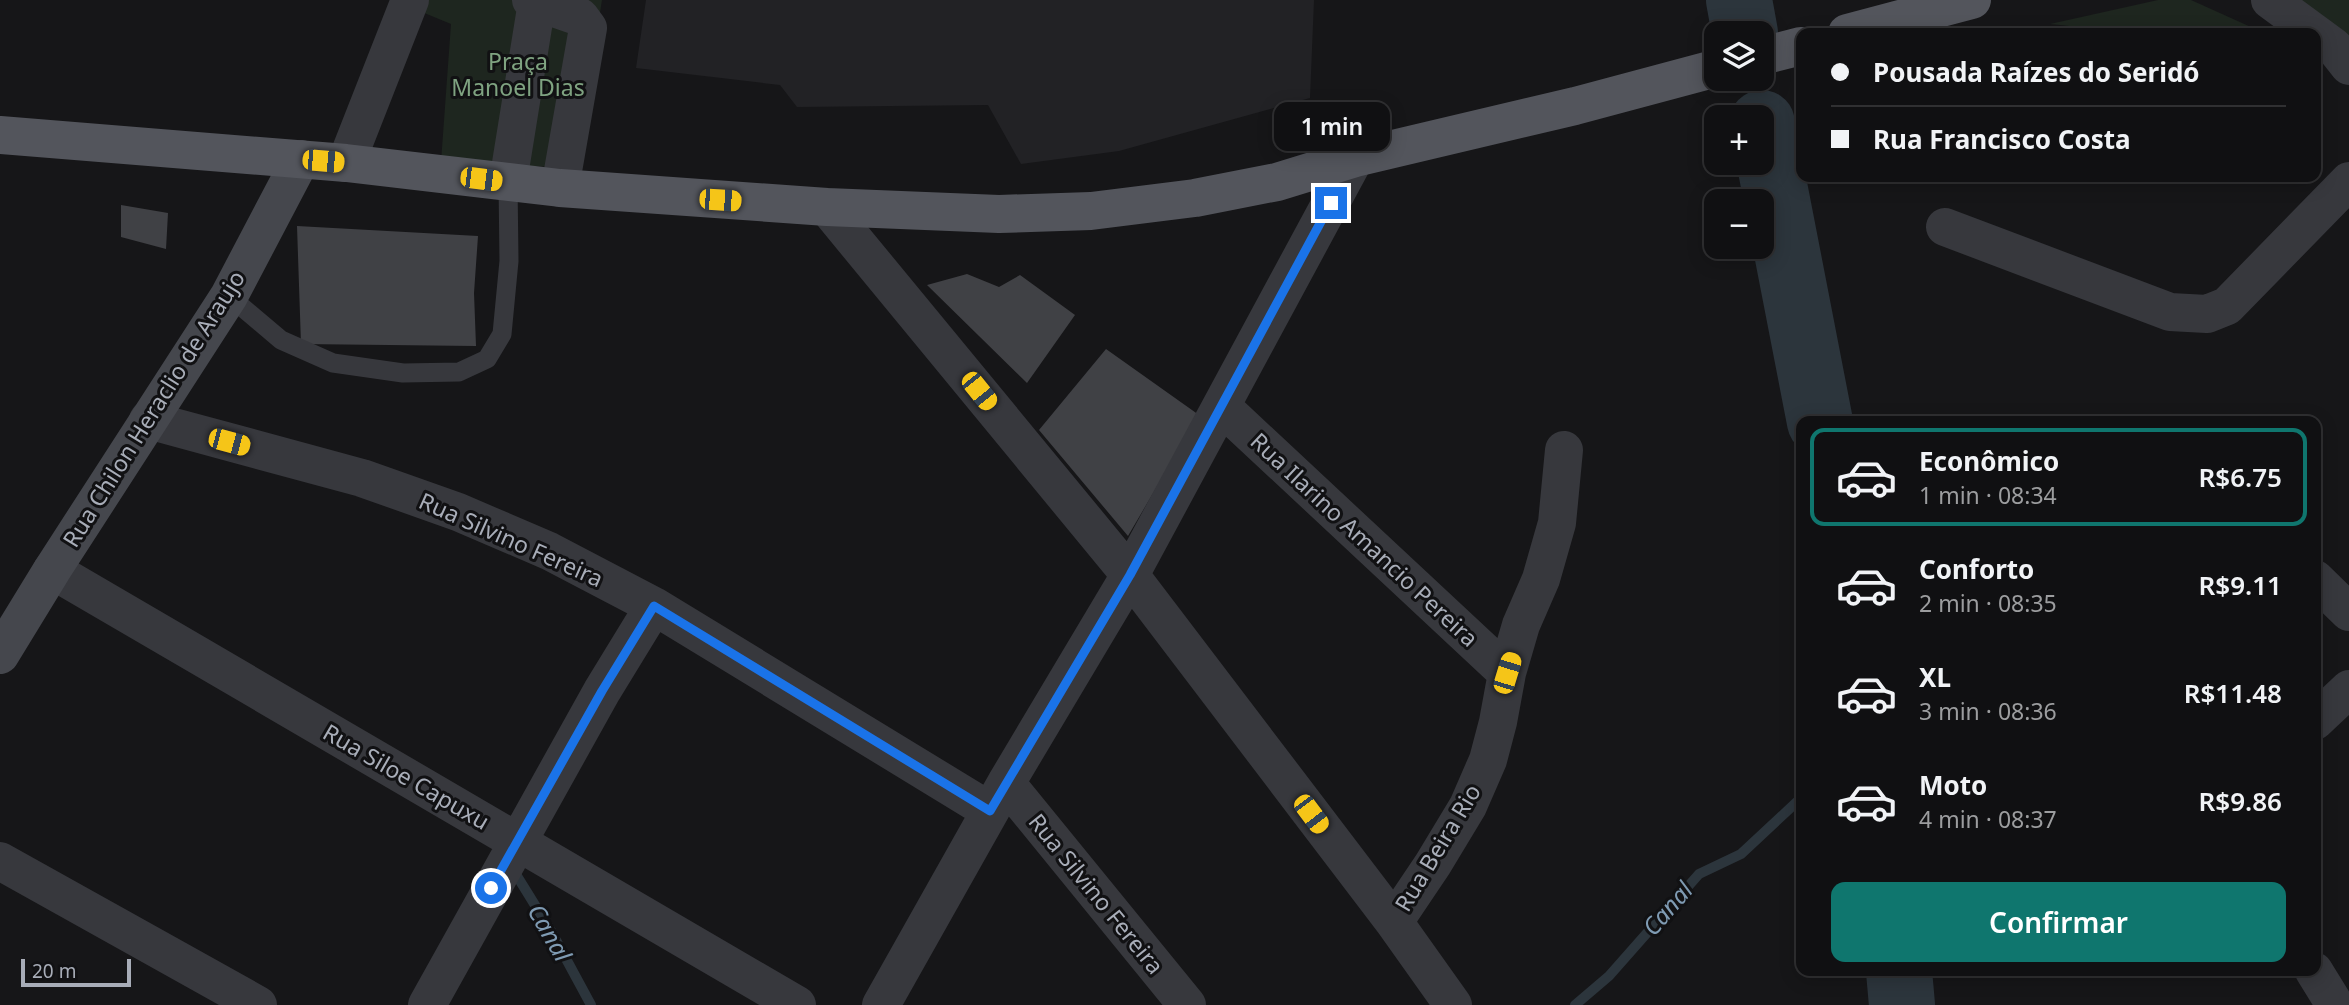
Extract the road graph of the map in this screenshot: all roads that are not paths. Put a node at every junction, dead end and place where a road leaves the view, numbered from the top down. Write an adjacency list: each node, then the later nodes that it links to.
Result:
1 (410, 0): 13 (street)
2 (1972, 0): 5 (main road)
3 (2270, 0): 6 (street)
4 (534, 1): 15 (street); 16 (street)
5 (1866, 28)
6 (2304, 28)
7 (1796, 47): 8 (main road)
8 (1774, 53)
9 (1704, 71): 11 (main road)
10 (1, 136): 12 (main road)
11 (1355, 158): 17 (main road); 20 (street)
12 (301, 159): 13 (main road); 19 (main road, Rua Chilon Heraclio de Araujo)
13 (346, 163): 15 (main road)
14 (2349, 181): 18 (street)
15 (508, 182): 16 (main road); 19 (lane)
16 (560, 188): 17 (main road)
17 (827, 207): 24 (street)
18 (1945, 227)
19 (229, 296): 21 (main road, Rua Chilon Heraclio de Araujo)
20 (1222, 407): 24 (street); 29 (street, Rua Ilarino Amancio Pereira)
21 (148, 420): 23 (main road, Rua Chilon Heraclio de Araujo); 26 (street, Rua Silvino Fereira)
22 (1564, 450): 29 (street, Rua Beira Rio)
23 (52, 570): 28 (main road, Rua Chilon Heraclio de Araujo); 33 (street, Rua Siloe Capuxu)
24 (1130, 575): 32 (street); 35 (street)
25 (2321, 585): 27 (street)
26 (654, 606): 32 (street, Rua Silvino Fereira); 33 (street)
27 (2349, 612)
28 (0, 655)
29 (1507, 673): 35 (street, Rua Beira Rio)
30 (2349, 690): 31 (street)
31 (2321, 716)
32 (998, 797): 40 (street); 41 (street, Rua Silvino Fereira)
33 (517, 842): 38 (street); 39 (street, Rua Siloe Capuxu)
34 (0, 861): 37 (street)
35 (1394, 922): 42 (street)
36 (2317, 976): 43 (street)
37 (258, 1005)
38 (428, 1005)
39 (797, 1005)
40 (881, 1005)
41 (1187, 1005)
42 (1453, 1005)
43 (2335, 1005)

